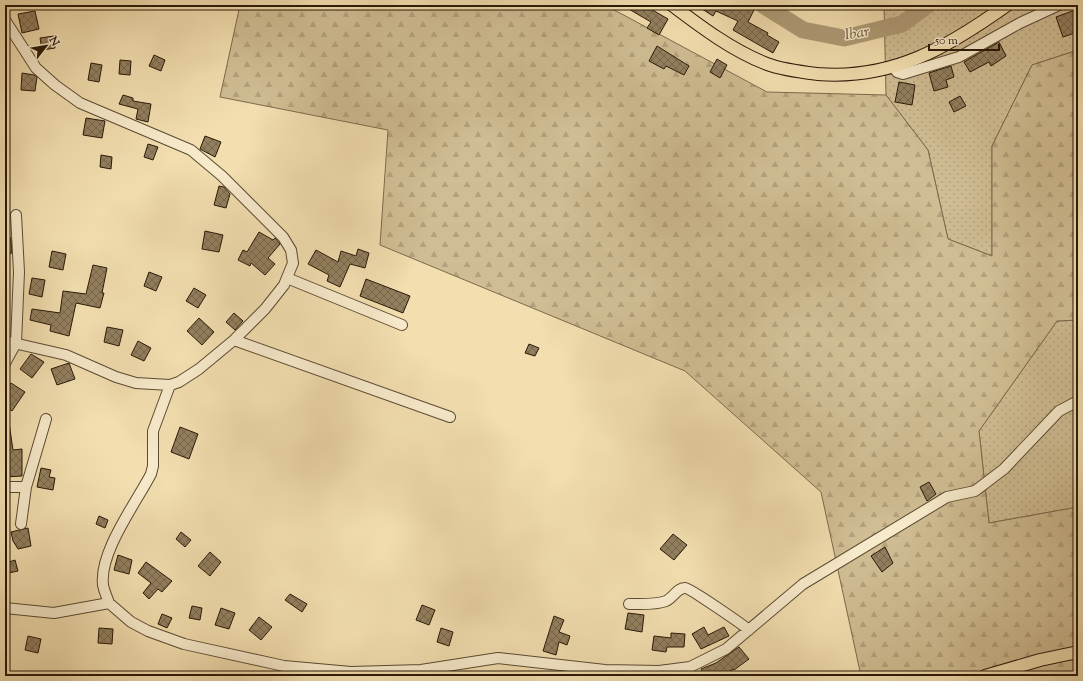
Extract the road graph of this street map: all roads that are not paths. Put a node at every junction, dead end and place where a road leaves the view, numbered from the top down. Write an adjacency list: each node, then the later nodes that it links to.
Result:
1 (672, 5): 5 (main road)
2 (1007, 5): 5 (main road)
3 (1058, 5): 5 (street)
4 (5, 20): 7 (street)
5 (893, 67)
6 (16, 215): 11 (street)
7 (287, 278): 8 (street); 9 (street)
8 (402, 325)
9 (234, 340): 13 (street); 15 (street)
10 (5, 342): 11 (street)
11 (16, 343): 12 (street); 13 (street)
12 (5, 363)
13 (170, 385): 20 (street)
14 (1078, 400): 23 (street)
15 (450, 417)
16 (46, 420): 17 (street)
17 (26, 487): 18 (street); 19 (street)
18 (5, 488)
19 (21, 524)
20 (109, 603): 22 (street); 23 (street)
21 (629, 604): 23 (street)
22 (5, 608)
23 (749, 630)
24 (1078, 652): 25 (main road)
25 (985, 676)

